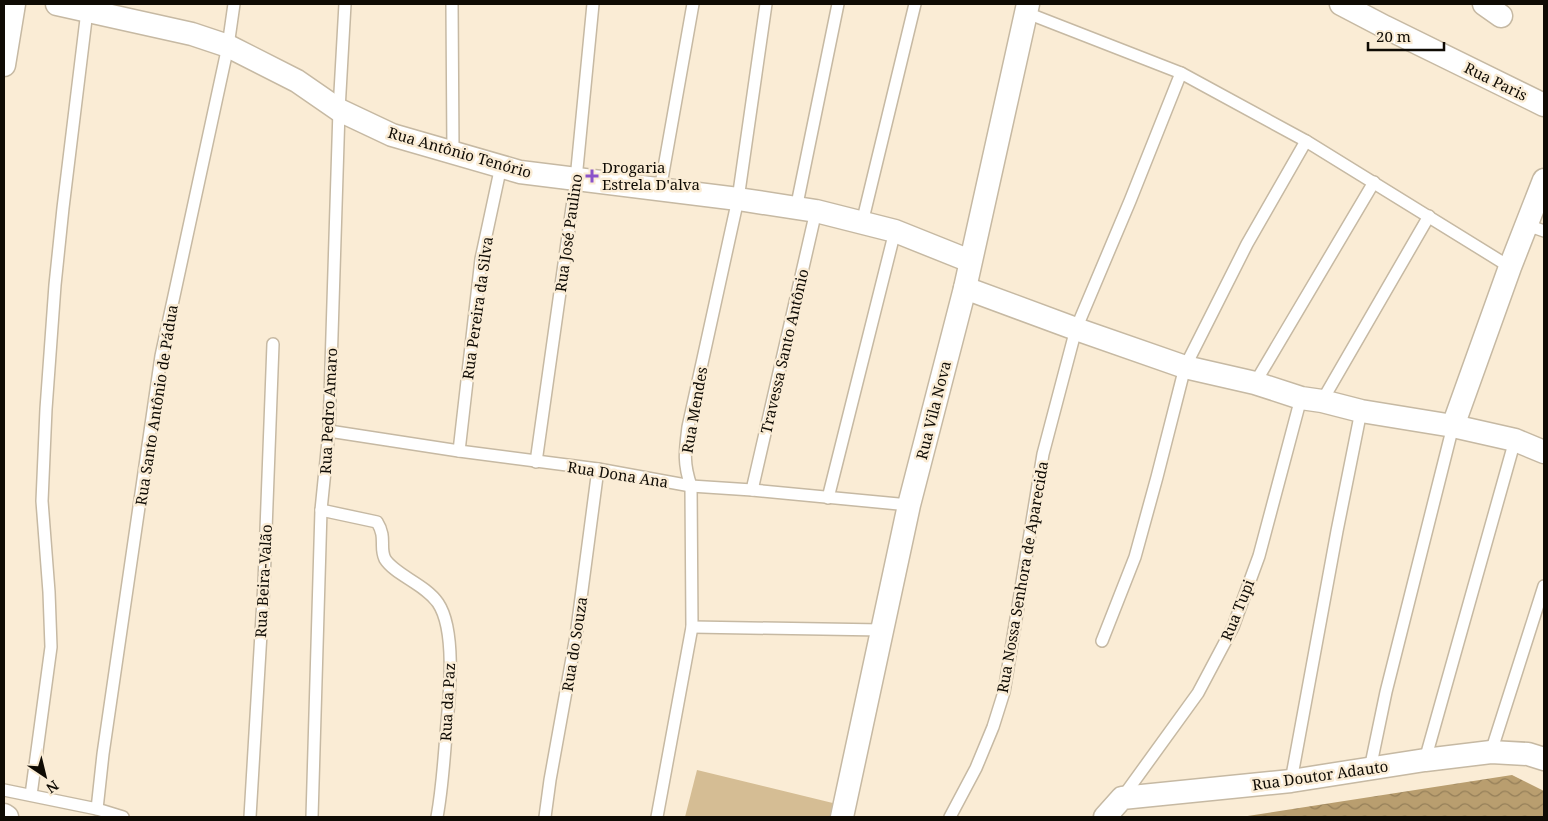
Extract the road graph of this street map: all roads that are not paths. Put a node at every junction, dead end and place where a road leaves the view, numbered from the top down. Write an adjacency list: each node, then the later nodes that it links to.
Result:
1 (14, 4): 15 (street)
2 (57, 4): 13 (street, Rua Antônio Tenório)
3 (234, 4): 14 (lane, Rua Santo Antônio de Pádua)
4 (345, 4): 18 (lane, Rua Pedro Amaro)
5 (452, 4): 20 (lane)
6 (593, 4): 22 (lane, Rua José Paulino)
7 (693, 4): 25 (lane)
8 (766, 4): 26 (lane, Rua Mendes)
9 (838, 4): 27 (lane, Travessa Santo Antônio)
10 (915, 4): 29 (lane)
11 (1341, 4): 17 (street, Rua Paris)
12 (1028, 8): 16 (lane); 32 (street, Rua Vila Nova)
13 (96, 9): 14 (street, Rua Antônio Tenório); 63 (lane)
14 (228, 46): 18 (street, Rua Antônio Tenório); 65 (lane, Rua Santo Antônio de Pádua)
15 (4, 65)
16 (1181, 73): 19 (lane); 35 (lane, Rua Nossa Senhora de Aparecida)
17 (1544, 105)
18 (339, 110): 20 (street, Rua Antônio Tenório); 42 (lane, Rua Pedro Amaro)
19 (1306, 141): 24 (lane); 37 (lane)
20 (452, 152): 21 (street, Rua Antônio Tenório)
21 (501, 166): 22 (street, Rua Antônio Tenório); 44 (lane, Rua Pereira da Silva)
22 (576, 180): 25 (street, Rua Antônio Tenório); 46 (lane, Rua José Paulino)
23 (1544, 180): 30 (street)
24 (1374, 182): 28 (lane); 38 (lane)
25 (660, 190): 26 (street, Rua Antônio Tenório)
26 (738, 199): 27 (street, Rua Antônio Tenório); 48 (lane, Rua Mendes)
27 (806, 210): 29 (street, Rua Antônio Tenório); 49 (lane, Travessa Santo Antônio)
28 (1429, 216): 33 (lane); 39 (lane, Rua Tupi)
29 (862, 223): 31 (street, Rua Antônio Tenório)
30 (1536, 228): 33 (street)
31 (895, 232): 32 (street, Rua Antônio Tenório); 50 (lane)
32 (970, 260): 34 (street, Rua Vila Nova)
33 (1510, 266): 41 (street)
34 (965, 288): 35 (street); 51 (street, Rua Vila Nova)
35 (1076, 329): 37 (street); 73 (lane, Rua Nossa Senhora de Aparecida)
36 (273, 344): 67 (lane, Rua Beira-Valão)
37 (1185, 367): 38 (street); 56 (lane)
38 (1255, 384): 39 (street)
39 (1311, 400): 40 (street); 64 (lane, Rua Tupi)
40 (1361, 411): 41 (street); 61 (lane)
41 (1452, 426): 43 (street); 60 (lane)
42 (329, 430): 44 (lane, Rua Dona Ana); 52 (lane, Rua Pedro Amaro)
43 (1515, 440): 45 (street); 59 (lane)
44 (459, 452): 46 (lane, Rua Dona Ana)
45 (1544, 452)
46 (536, 462): 47 (lane, Rua Dona Ana)
47 (598, 469): 48 (lane, Rua Dona Ana); 70 (lane, Rua do Souza)
48 (691, 486): 49 (lane, Rua Dona Ana); 54 (lane, Rua Mendes)
49 (752, 490): 50 (lane, Rua Dona Ana)
50 (828, 498): 51 (lane, Rua Dona Ana)
51 (909, 506): 55 (street, Rua Vila Nova)
52 (321, 510): 68 (lane, Rua Pedro Amaro); 69 (lane, Rua da Paz)
53 (1544, 586): 57 (lane)
54 (692, 628): 55 (lane); 71 (lane, Rua Mendes)
55 (882, 630): 72 (street, Rua Vila Nova)
56 (1102, 641)
57 (1491, 752): 58 (street, Rua Doutor Adauto); 59 (street, Rua Doutor Adauto)
58 (1544, 759)
59 (1425, 760): 60 (street, Rua Doutor Adauto)
60 (1370, 769): 61 (street, Rua Doutor Adauto)
61 (1291, 781): 64 (street, Rua Doutor Adauto)
62 (4, 790): 63 (lane)
63 (31, 795): 65 (lane)
64 (1122, 798): 74 (street)
65 (97, 809): 66 (lane)
66 (123, 817)
67 (250, 817)
68 (312, 817)
69 (437, 817)
70 (545, 817)
71 (657, 817)
72 (842, 817)
73 (950, 817)
74 (1104, 817)

